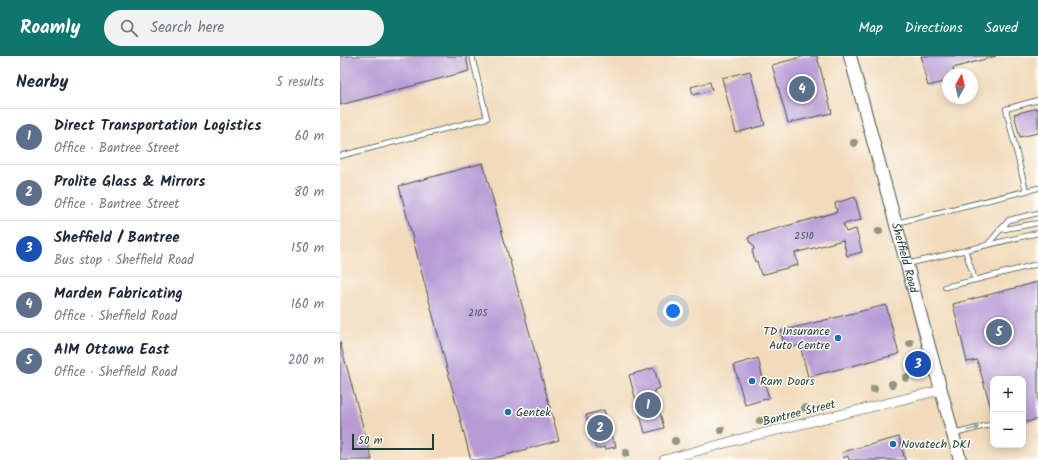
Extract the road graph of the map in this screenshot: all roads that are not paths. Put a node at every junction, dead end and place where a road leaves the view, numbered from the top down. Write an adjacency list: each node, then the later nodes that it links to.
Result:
1 (472, 56): 4 (lane)
2 (850, 56): 8 (street, Sheffield Road)
3 (1038, 100): 6 (lane)
4 (340, 156)
5 (1038, 188): 6 (lane)
6 (1026, 191): 8 (lane)
7 (1038, 213): 10 (lane)
8 (896, 223): 14 (street, Sheffield Road)
9 (1038, 223): 10 (lane)
10 (999, 230): 12 (lane)
11 (1038, 232): 12 (lane)
12 (987, 245): 13 (lane)
13 (965, 250): 14 (lane); 16 (lane)
14 (907, 264): 18 (street, Sheffield Road)
15 (1038, 264): 16 (lane)
16 (975, 280): 17 (lane)
17 (945, 287)
18 (940, 390): 20 (street, Sheffield Road); 21 (street, Bantree Street)
19 (990, 425): 20 (lane, one-way to 19)
20 (953, 435): 22 (street, Sheffield Road)
21 (664, 460)
22 (960, 460)

